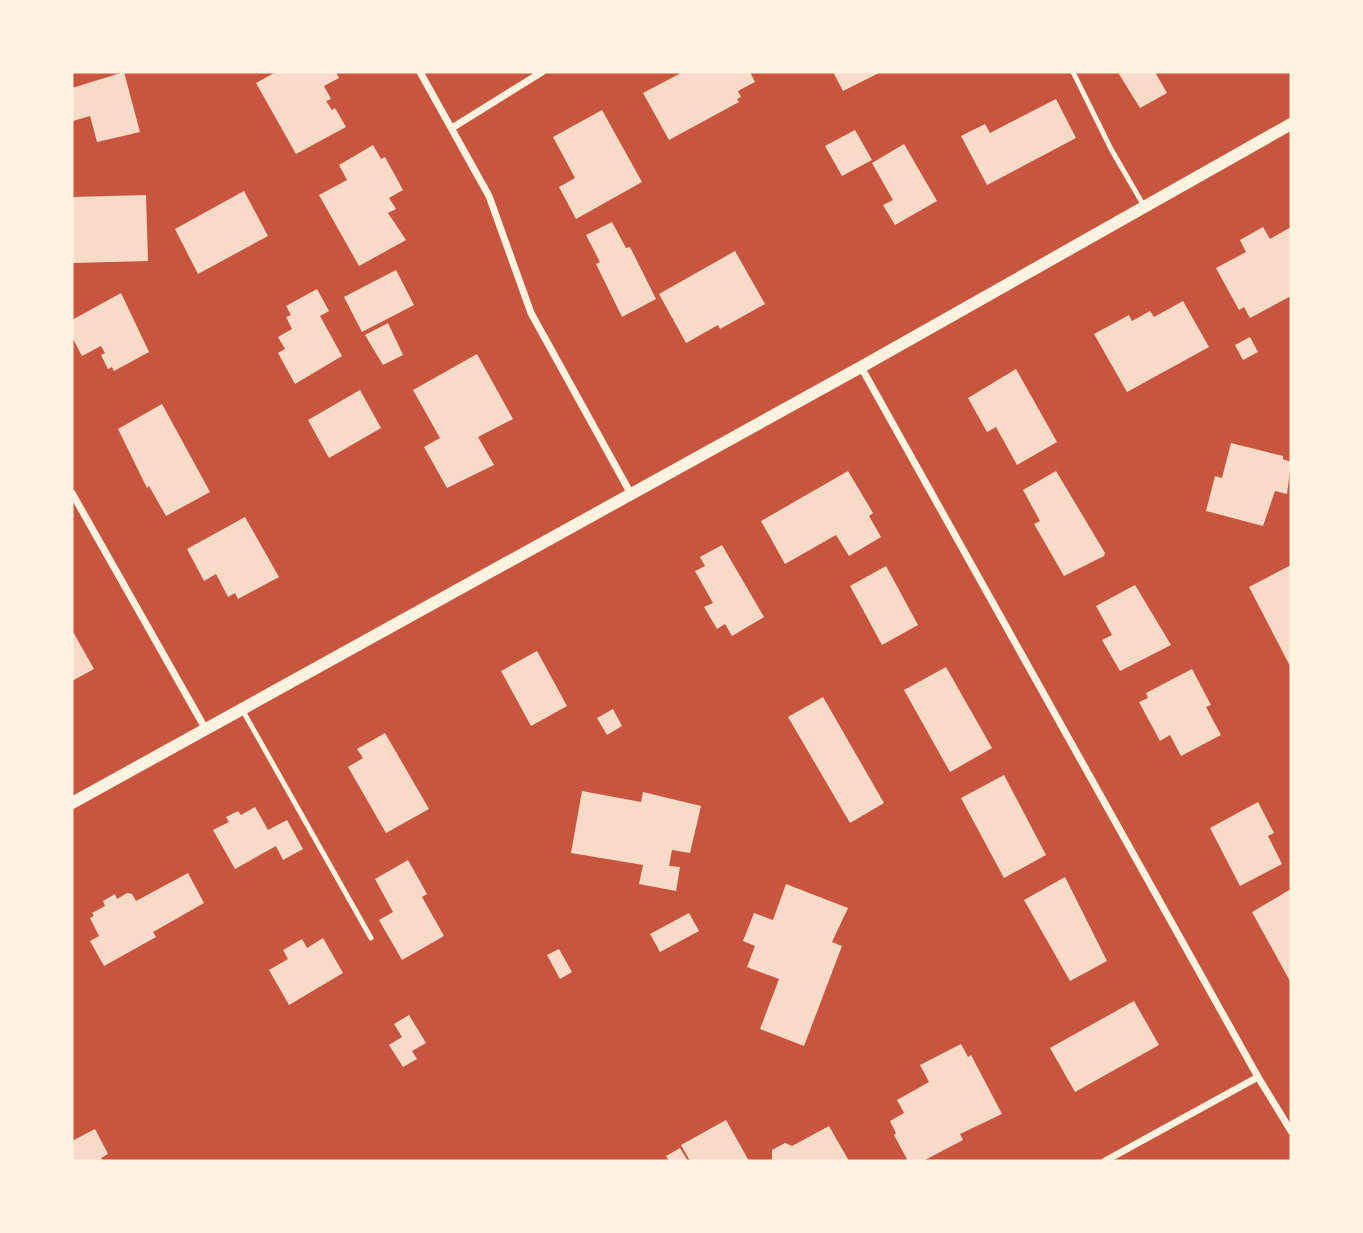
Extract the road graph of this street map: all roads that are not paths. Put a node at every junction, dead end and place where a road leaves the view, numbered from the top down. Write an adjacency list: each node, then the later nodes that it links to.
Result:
1 (420, 72): 5 (street)
2 (542, 72): 5 (street)
3 (1073, 72): 6 (lane)
4 (1291, 124): 6 (street)
5 (452, 128): 9 (street)
6 (1144, 206): 7 (street)
7 (862, 366): 9 (street); 14 (street)
8 (72, 493): 11 (street)
9 (631, 494): 10 (street)
10 (241, 708): 11 (street); 13 (lane)
11 (205, 728): 12 (street)
12 (72, 803)
13 (371, 938)
14 (1258, 1077): 15 (street); 16 (street)
15 (1291, 1132)
16 (1105, 1161)

